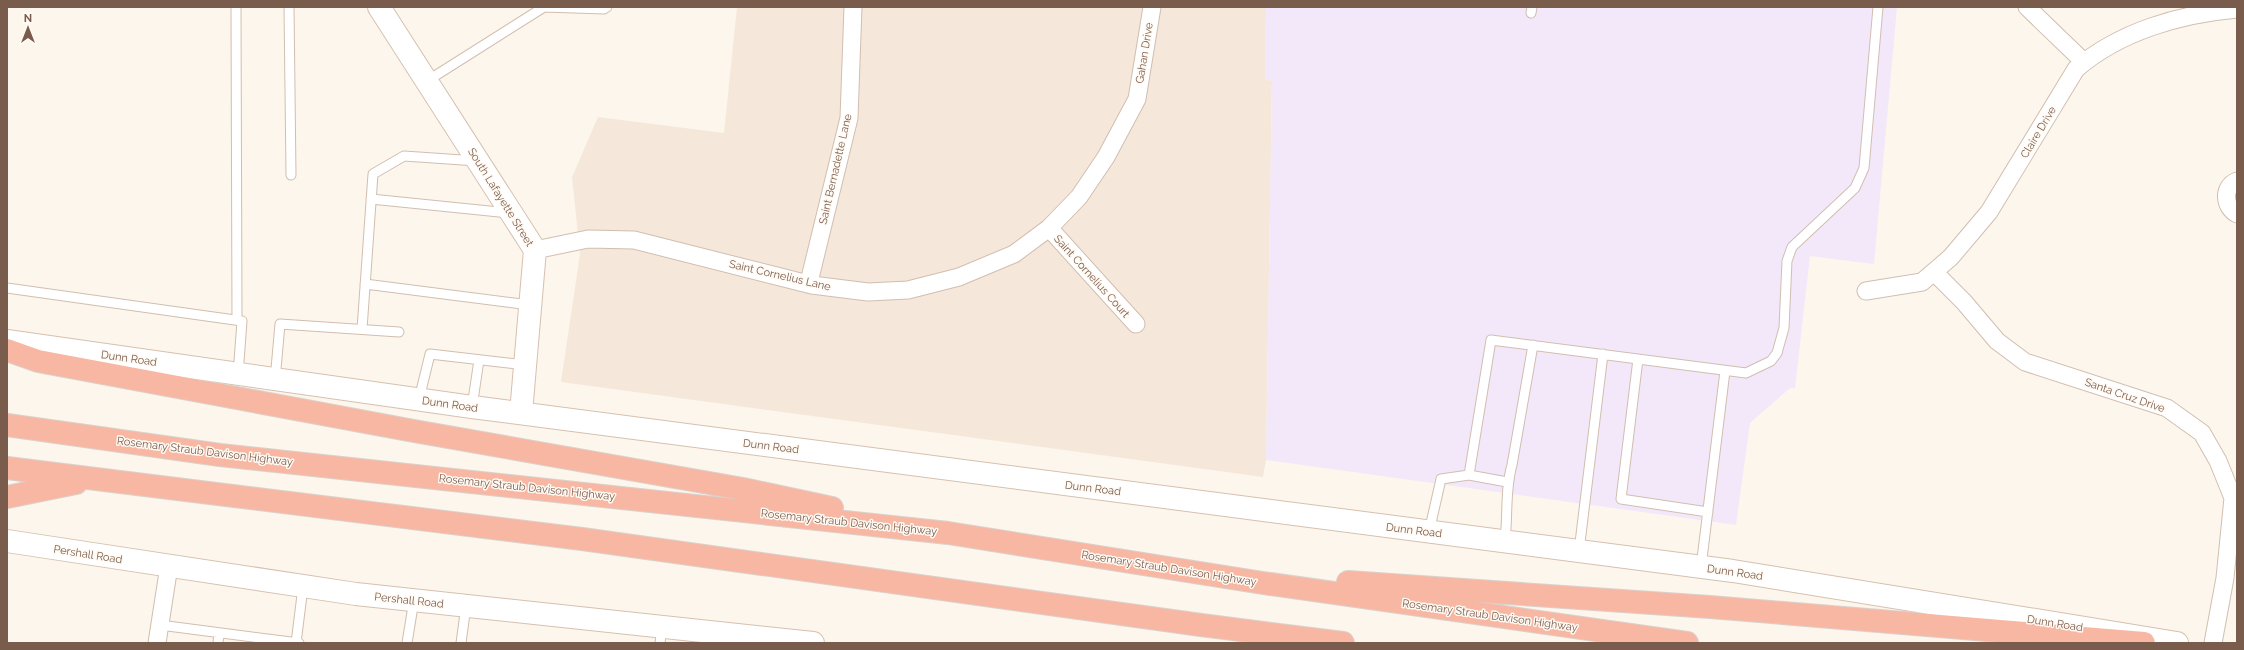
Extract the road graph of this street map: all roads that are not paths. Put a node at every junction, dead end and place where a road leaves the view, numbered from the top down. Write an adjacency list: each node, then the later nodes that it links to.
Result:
1 (236, 7): 27 (lane)
2 (289, 7): 14 (lane)
3 (379, 7): 11 (street, South Lafayette Street)
4 (607, 7): 11 (lane)
5 (853, 7): 22 (street, Saint Bernadette Lane)
6 (1152, 7): 12 (street, Gahan Drive)
7 (1878, 7): 38 (lane)
8 (2027, 7): 10 (street)
9 (2237, 9): 10 (street, Claire Drive)
10 (2084, 62): 21 (street, Claire Drive)
11 (427, 81): 13 (street, South Lafayette Street)
12 (1137, 99): 19 (street, Saint Cornelius Lane)
13 (478, 162): 16 (lane); 17 (street, South Lafayette Street)
14 (291, 175)
15 (2237, 181): 18 (street)
16 (371, 199): 17 (lane); 23 (lane)
17 (512, 214): 20 (street, South Lafayette Street)
18 (2237, 214)
19 (1049, 228): 22 (street, Saint Cornelius Lane); 28 (street, Saint Cornelius Court)
20 (535, 250): 22 (street, Saint Cornelius Lane); 26 (street, South Lafayette Street)
21 (1934, 272): 25 (street, Claire Drive); 78 (street, Santa Cruz Drive)
22 (809, 282)
23 (365, 284): 26 (lane); 29 (lane)
24 (7, 288): 27 (lane)
25 (1866, 291)
26 (530, 305): 37 (street, South Lafayette Street)
27 (237, 320): 39 (lane)
28 (1136, 324)
29 (362, 329): 30 (lane); 40 (lane)
30 (399, 332)
31 (7, 341): 39 (street, Dunn Road)
32 (1533, 345): 34 (lane); 46 (lane); 48 (lane)
33 (7, 350): 52 (highway)
34 (1603, 354): 35 (lane); 55 (lane)
35 (1638, 359): 38 (lane); 50 (lane)
36 (479, 360): 37 (lane); 41 (lane); 42 (lane)
37 (525, 365): 43 (street, South Lafayette Street)
38 (1725, 371): 50 (lane)
39 (238, 375): 40 (street, Dunn Road)
40 (275, 380): 41 (street, Dunn Road)
41 (419, 399): 42 (street, Dunn Road)
42 (472, 407): 43 (street, Dunn Road)
43 (521, 413): 51 (street, Dunn Road)
44 (7, 425): 52 (highway, Rosemary Straub Davison Highway)
45 (7, 468): 47 (highway)
46 (1468, 475): 48 (lane); 51 (lane)
47 (94, 480): 49 (highway); 63 (highway)
48 (1507, 482): 54 (lane)
49 (7, 497)
50 (1708, 512): 57 (lane)
51 (1429, 532): 54 (street, Dunn Road)
52 (948, 533): 58 (highway, Rosemary Straub Davison Highway)
53 (7, 541): 56 (street, Pershall Road)
54 (1504, 541): 55 (street, Dunn Road)
55 (1579, 551): 57 (street, Dunn Road)
56 (168, 566): 59 (street, Pershall Road); 62 (street)
57 (1701, 567): 77 (street, Dunn Road)
58 (1263, 583): 75 (highway, Rosemary Straub Davison Highway); 76 (highway)
59 (303, 586): 60 (street, Pershall Road); 69 (lane)
60 (414, 600): 61 (street, Pershall Road); 71 (lane)
61 (466, 606): 65 (street, Pershall Road); 72 (lane)
62 (160, 625): 64 (lane); 67 (street)
63 (1201, 625): 73 (highway); 74 (highway)
64 (219, 633): 68 (lane); 69 (lane)
65 (661, 635): 66 (street, Pershall Road)
66 (806, 642)
67 (157, 643)
68 (218, 643)
69 (296, 643): 70 (lane)
70 (299, 643)
71 (407, 643)
72 (461, 643)
73 (1288, 643)
74 (1343, 643)
75 (1687, 643)
76 (2144, 643)
77 (2177, 643)
78 (2213, 643)

